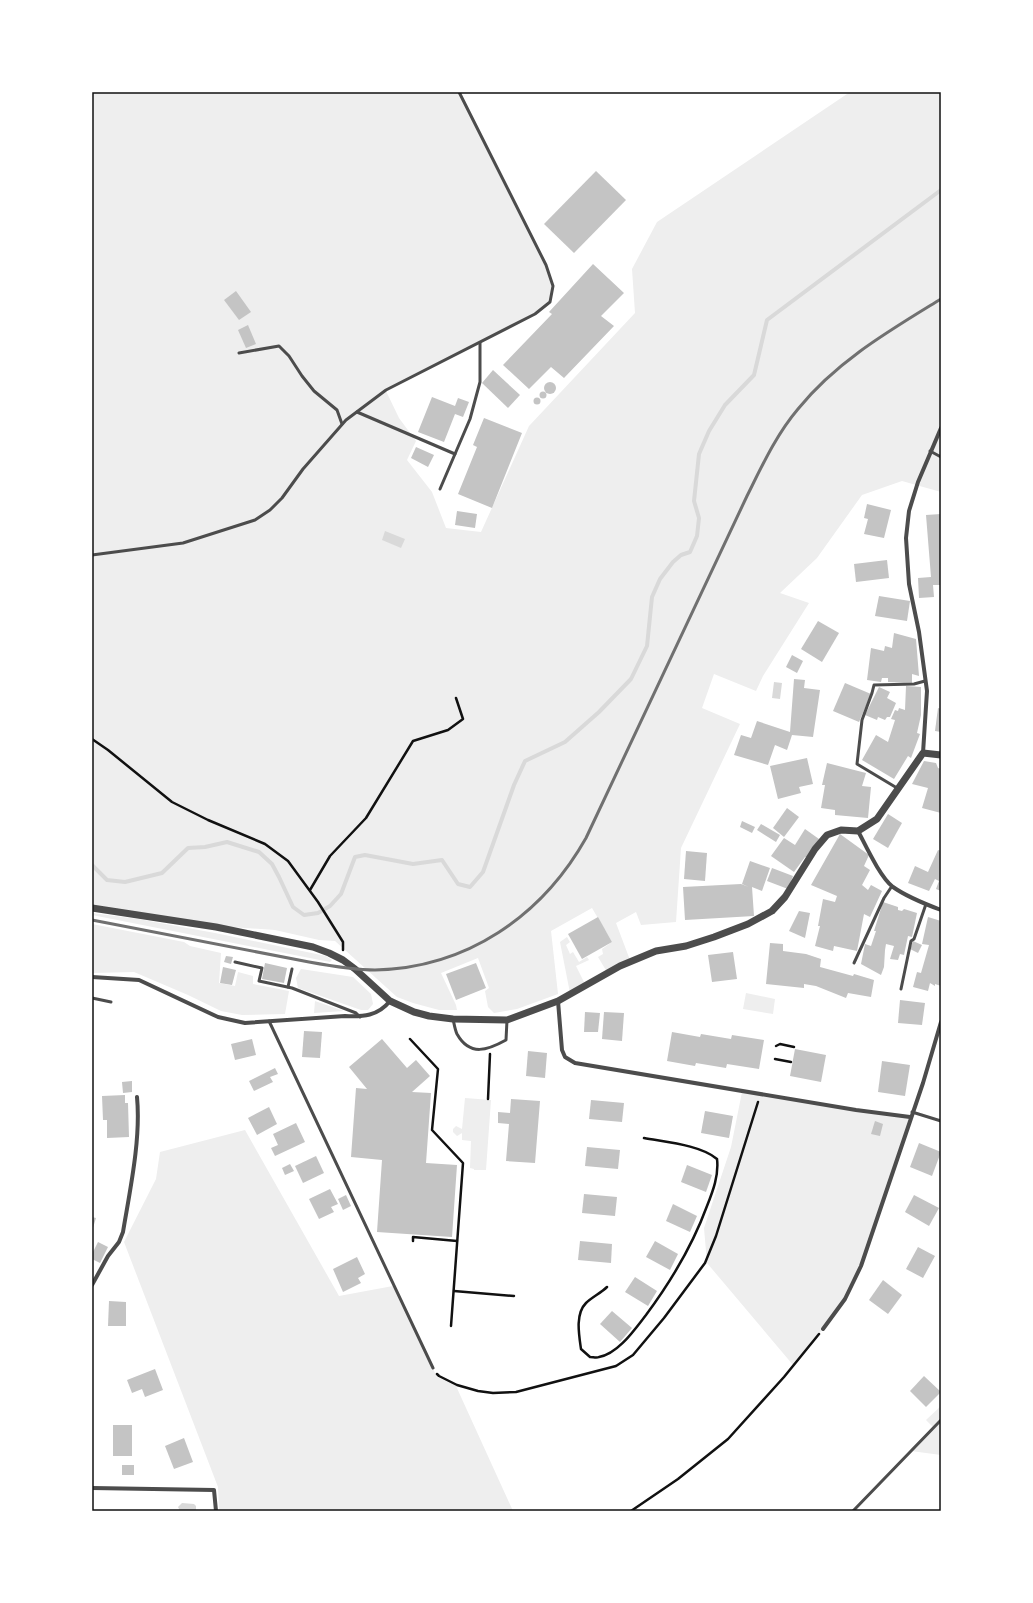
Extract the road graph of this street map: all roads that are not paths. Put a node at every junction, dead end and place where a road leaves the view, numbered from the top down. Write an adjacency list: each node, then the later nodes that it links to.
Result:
1 (459, 92): 2 (lane)
2 (480, 342): 4 (lane); 8 (lane)
3 (239, 353): 5 (lane)
4 (357, 412): 5 (lane); 8 (lane)
5 (342, 424): 11 (lane)
6 (941, 428): 7 (street)
7 (930, 451): 9 (lane); 12 (street)
8 (455, 454): 10 (lane)
9 (941, 457)
10 (440, 489)
11 (92, 555)
12 (925, 681): 13 (street); 15 (lane)
13 (923, 753): 14 (street); 15 (street)
14 (941, 755)
15 (898, 789): 16 (street)
16 (858, 831): 17 (street); 29 (street)
17 (892, 886): 18 (street); 22 (lane)
18 (926, 904): 20 (street); 26 (lane)
19 (92, 908): 28 (street)
20 (941, 910)
21 (235, 962): 25 (lane)
22 (854, 963)
23 (292, 969): 25 (lane)
24 (92, 977): 34 (street)
25 (288, 987): 31 (lane)
26 (901, 989)
27 (92, 998): 30 (lane)
28 (390, 1000): 31 (street); 32 (street)
29 (558, 1001): 33 (street); 38 (street)
30 (111, 1002)
31 (360, 1017): 34 (street)
32 (454, 1019): 33 (street); 33 (lane)
33 (507, 1020)
34 (269, 1021): 42 (lane)
35 (941, 1022): 37 (street)
36 (137, 1097): 40 (street)
37 (912, 1112): 38 (street); 39 (lane)
38 (910, 1117): 41 (street)
39 (941, 1121)
40 (92, 1285)
41 (823, 1329)
42 (433, 1368)
43 (941, 1420): 46 (lane)
44 (92, 1488): 45 (street)
45 (216, 1511)
46 (853, 1511)

